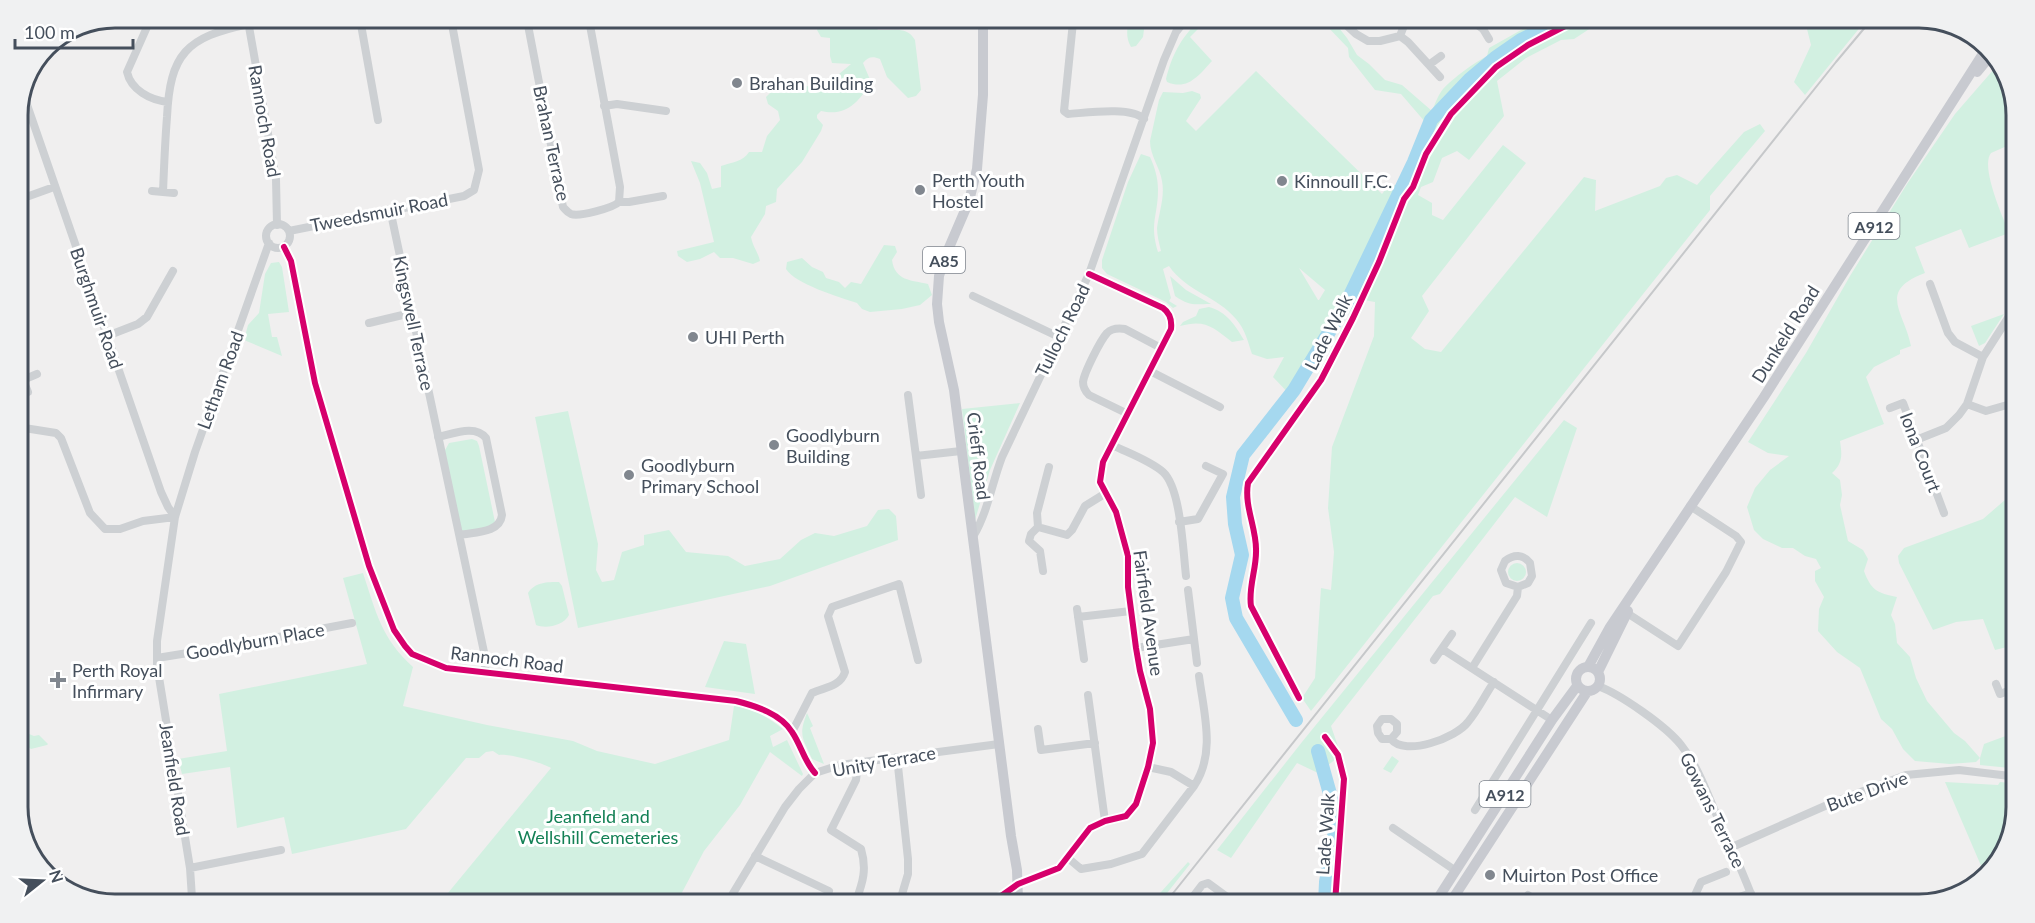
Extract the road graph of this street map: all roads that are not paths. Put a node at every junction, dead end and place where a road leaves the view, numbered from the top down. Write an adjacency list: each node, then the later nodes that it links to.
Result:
1 (145, 29): 21 (street)
2 (225, 29): 21 (street)
3 (249, 29): 38 (street, Rannoch Road)
4 (362, 29): 28 (street)
5 (453, 29): 37 (street, Tweedsmuir Road)
6 (529, 29): 36 (street, Brahan Terrace)
7 (591, 29): 22 (street)
8 (983, 29): 66 (main road, Crieff Road / A85)
9 (1072, 29): 27 (street)
10 (1178, 29): 27 (street, Tulloch Road)
11 (1350, 29): 14 (street)
12 (1403, 29): 14 (street)
13 (1485, 29): 15 (street)
14 (1400, 36): 19 (street)
15 (1489, 39)
16 (1982, 55): 23 (main road, Dunkeld Road / A912)
17 (1441, 56): 19 (street)
18 (1987, 60): 23 (main road, Dunkeld Road / A912)
19 (1430, 64): 20 (street)
20 (1440, 77)
21 (168, 102): 32 (street)
22 (604, 106): 24 (street); 36 (street)
23 (1948, 107): 72 (main road, Dunkeld Road / A912)
24 (650, 109): 26 (street); 29 (street)
25 (29, 111): 30 (street, Burghmuir Road)
26 (666, 111)
27 (1144, 118): 43 (street, Tulloch Road)
28 (378, 120)
29 (654, 121)
30 (54, 187): 34 (street); 49 (street, Burghmuir Road)
31 (152, 192): 32 (street)
32 (163, 192): 33 (street)
33 (174, 193)
34 (29, 196)
35 (663, 196): 36 (street)
36 (619, 202)
37 (390, 209): 39 (street, Tweedsmuir Road); 46 (street, Kingswell Terrace)
38 (277, 225): 39 (street); 40 (street, Rannoch Road)
39 (289, 231): 41 (street)
40 (268, 243): 41 (street); 74 (street, Letham Road)
41 (284, 247): 98 (street, Rannoch Road)
42 (173, 271): 49 (street)
43 (1089, 274): 50 (street, Tulloch Road); 51 (street, Fairfield Avenue)
44 (1930, 284): 52 (street)
45 (973, 296): 50 (street)
46 (411, 313): 48 (street); 63 (street, Kingswell Terrace)
47 (2006, 321): 52 (street)
48 (369, 323)
49 (107, 336): 74 (street, Burghmuir Road)
50 (1059, 337): 78 (street, Tulloch Road)
51 (1161, 348): 53 (street, Fairfield Avenue); 61 (street)
52 (1983, 357): 57 (street)
53 (1150, 371): 59 (street); 61 (street, Fairfield Avenue)
54 (37, 374): 55 (street)
55 (29, 378)
56 (908, 394): 67 (street)
57 (1967, 404): 58 (street); 64 (street)
58 (2006, 405)
59 (1220, 407)
60 (1890, 408): 64 (street, Iona Court)
61 (1128, 414): 65 (street, Fairfield Avenue)
62 (29, 429): 74 (street)
63 (438, 437): 77 (street, Kingswell Terrace); 77 (street)
64 (1916, 440): 73 (street, Iona Court)
65 (1112, 445): 70 (street, Fairfield Avenue); 75 (street)
66 (961, 451): 67 (street); 78 (main road, Crieff Road / A85)
67 (916, 456): 71 (street)
68 (1206, 466): 75 (street)
69 (1049, 467): 76 (street)
70 (1106, 494): 76 (street); 84 (street, Fairfield Avenue)
71 (921, 495)
72 (1690, 506): 81 (main road, Dunkeld Road / A912); 85 (street)
73 (1944, 513)
74 (175, 517): 92 (street, Jeanfield Road)
75 (1179, 522): 80 (street)
76 (1038, 527): 79 (street)
77 (460, 535): 98 (street, Kingswell Terrace)
78 (974, 535): 113 (main road, Crieff Road / A85)
79 (1043, 571)
80 (1186, 576)
81 (1646, 576): 85 (main road, Dunkeld Road / A912); 99 (main road, Dunkeld Road / A912)
82 (1518, 588): 97 (street)
83 (1188, 590): 89 (street)
84 (1131, 611): 90 (street, Fairfield Avenue); 93 (street)
85 (1627, 613): 99 (main road, Dunkeld Road / A912)
86 (352, 623): 92 (street, Goodlyburn Place)
87 (1591, 623): 107 (street)
88 (1452, 634): 91 (street)
89 (1194, 639): 90 (street); 96 (street)
90 (1136, 648): 116 (street, Fairfield Avenue)
91 (1442, 648): 95 (street); 97 (street)
92 (157, 658): 129 (street, Jeanfield Road)
93 (1084, 659)
94 (918, 660): 110 (street)
95 (1434, 660)
96 (1197, 663)
97 (1472, 668): 101 (street)
98 (484, 670): 110 (street, Rannoch Road)
99 (1593, 670): 103 (main road, A912); 104 (main road, A912)
100 (1199, 676): 119 (street)
101 (1494, 682): 107 (street); 111 (street)
102 (1996, 684): 105 (street)
103 (1598, 686): 104 (main road, A912); 125 (street, Gowans Terrace)
104 (1582, 689): 108 (main road, A912); 144 (main road, A912)
105 (2006, 692)
106 (1088, 695): 112 (street)
107 (1537, 710): 108 (street); 120 (street)
108 (1552, 720): 121 (main road, A912)
109 (1038, 729): 112 (street)
110 (792, 732): 117 (street, Rannoch Road)
111 (1391, 739)
112 (1095, 743): 123 (street)
113 (999, 744): 114 (street, Unity Terrace); 132 (main road, Crieff Road / A85)
114 (897, 757): 115 (street, Unity Terrace); 138 (street)
115 (858, 764): 117 (street, Unity Terrace); 137 (street)
116 (1148, 767): 119 (street); 123 (street, Fairfield Avenue)
117 (815, 773): 127 (street, Unity Terrace)
118 (2006, 776): 125 (street, Bute Drive)
119 (1194, 786): 128 (street)
120 (1489, 788): 121 (street); 122 (street)
121 (1503, 798): 130 (main road, A912)
122 (1475, 810)
123 (1105, 821): 128 (street, Fairfield Avenue)
124 (1393, 828): 130 (street)
125 (1732, 847): 134 (street, Gowans Terrace)
126 (281, 850): 129 (street)
127 (755, 856): 133 (street); 136 (street, Unity Terrace)
128 (1068, 858): 132 (street, Fairfield Avenue)
129 (190, 868): 135 (street, Jeanfield Road)
130 (1456, 871): 143 (main road, A912)
131 (1726, 872): 145 (street)
132 (1018, 884): 139 (street, Fairfield Avenue); 140 (main road, Crieff Road / A85)
133 (829, 891)
134 (1751, 893): 146 (street)
135 (192, 894)
136 (733, 894)
137 (858, 894)
138 (902, 894)
139 (1004, 894)
140 (1018, 894)
141 (1195, 894): 142 (street)
142 (1223, 894)
143 (1441, 894)
144 (1456, 894)
145 (1696, 894)
146 (1748, 894)

